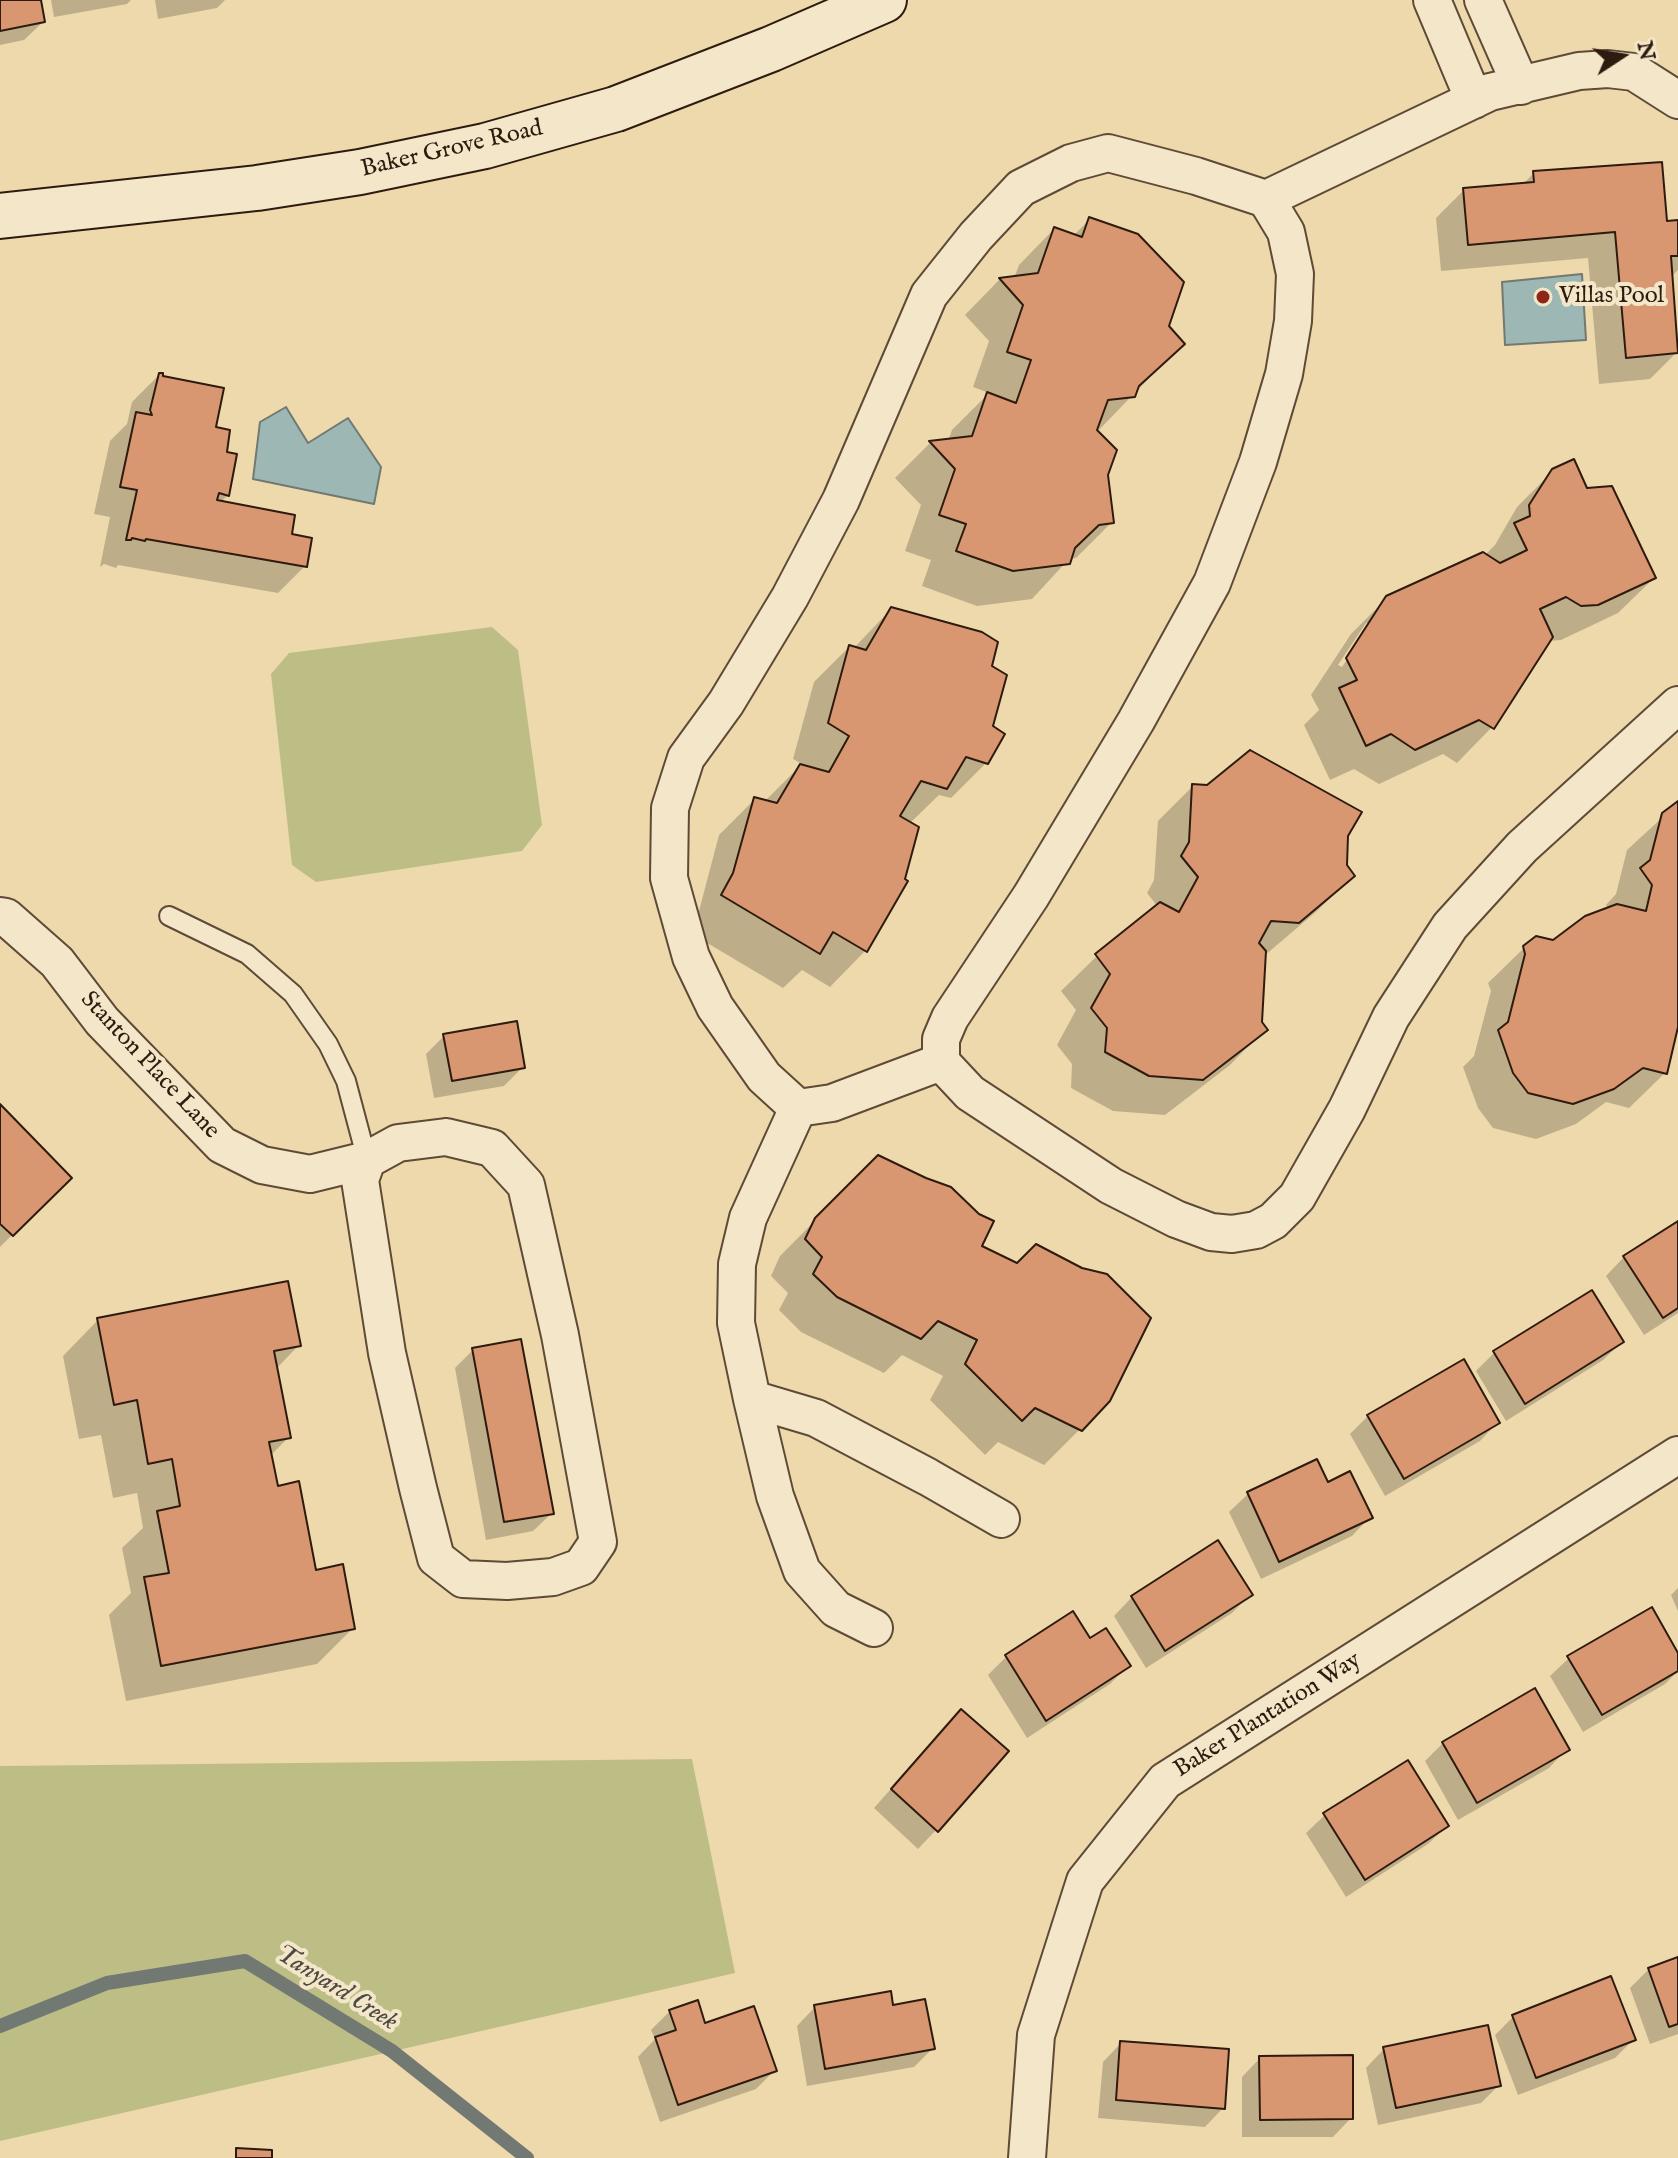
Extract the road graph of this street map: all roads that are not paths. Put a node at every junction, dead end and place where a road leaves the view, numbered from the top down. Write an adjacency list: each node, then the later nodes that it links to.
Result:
1 (884, 0): 8 (street, Baker Grove Road)
2 (1432, 0): 5 (street)
3 (1483, 0): 4 (street)
4 (1521, 86): 5 (street); 6 (street)
5 (1474, 100): 7 (street)
6 (1678, 100)
7 (1266, 199): 12 (street); 13 (street)
8 (0, 216)
9 (1678, 705): 12 (street)
10 (0, 916): 14 (street, Stanton Place Lane)
11 (169, 916): 14 (lane)
12 (941, 1062): 13 (street)
13 (798, 1108): 15 (street)
14 (367, 1160): 14 (street, Stanton Place Lane)
15 (752, 1399): 17 (street); 18 (street)
16 (1678, 1455): 19 (street, Baker Plantation Way)
17 (1001, 1519)
18 (874, 1628)
19 (1027, 2158)

